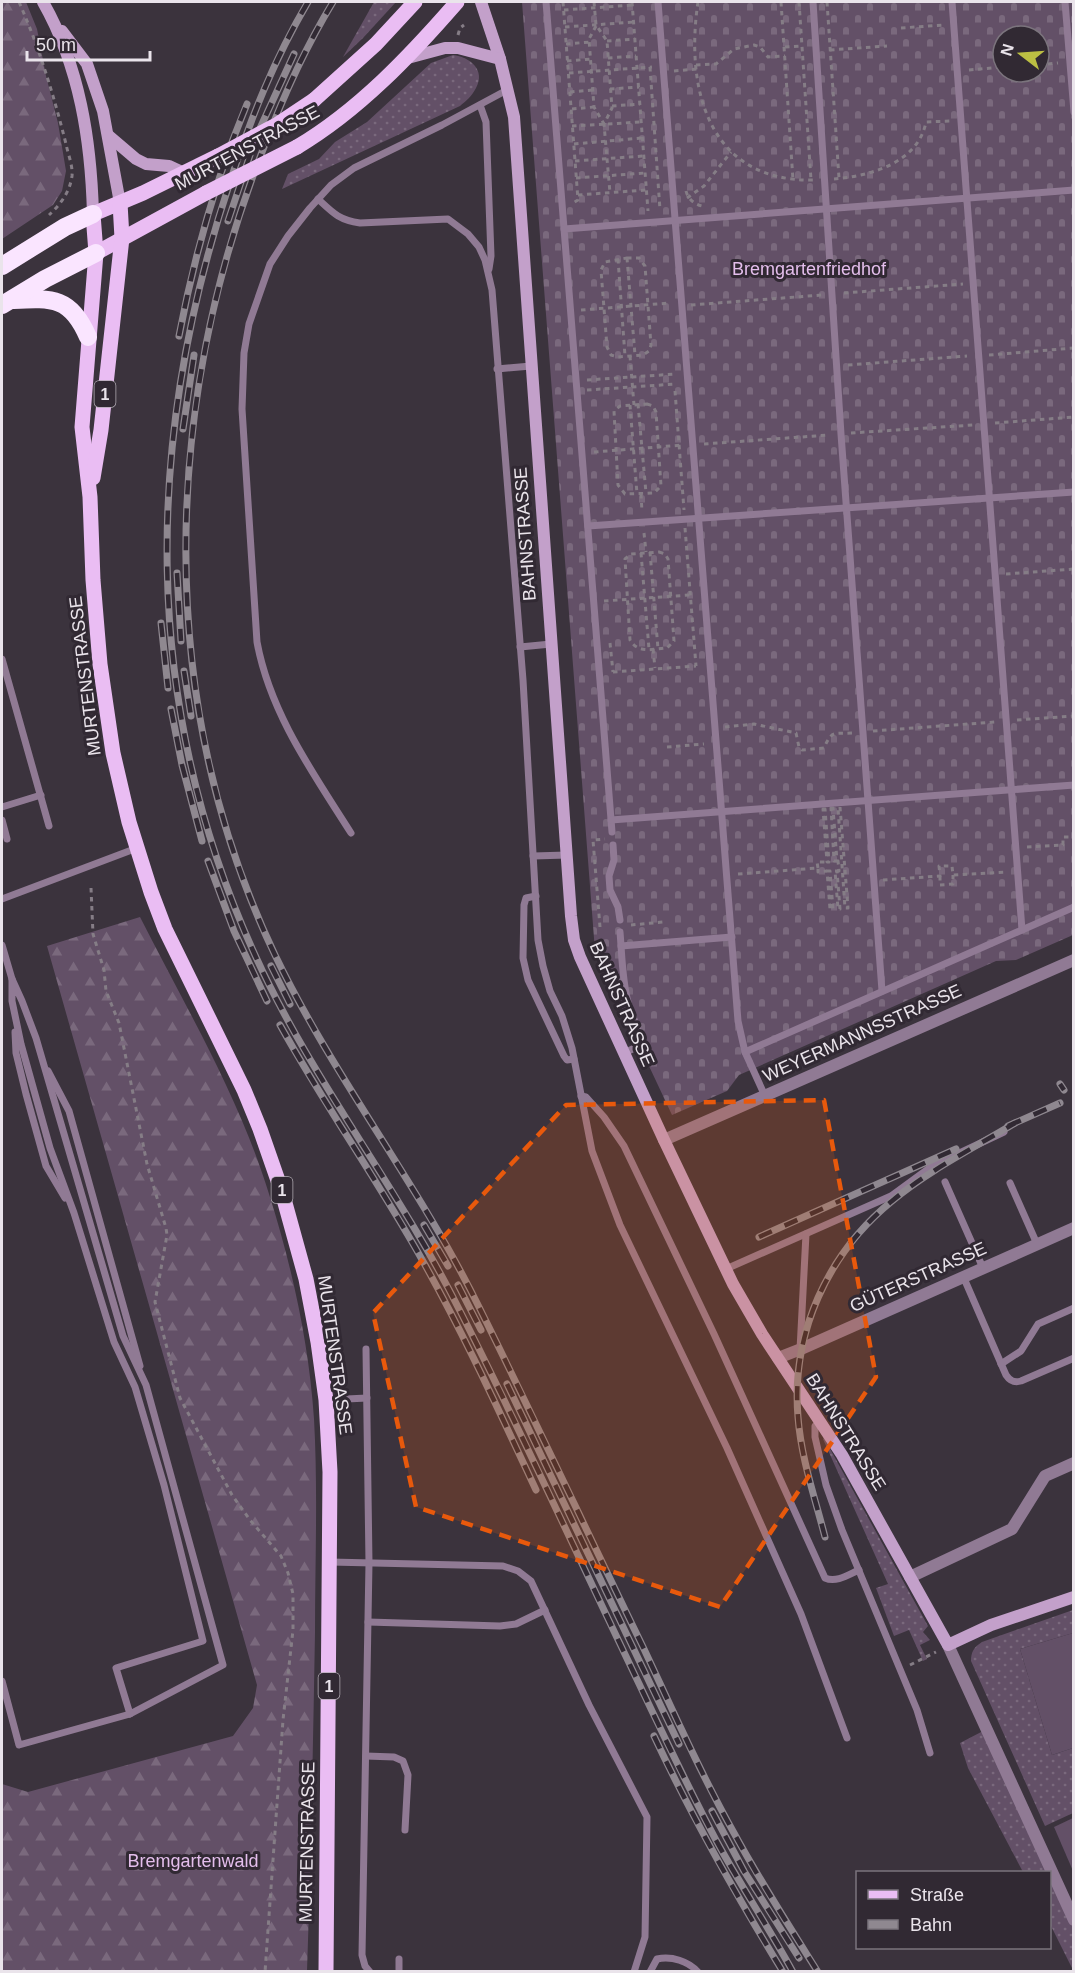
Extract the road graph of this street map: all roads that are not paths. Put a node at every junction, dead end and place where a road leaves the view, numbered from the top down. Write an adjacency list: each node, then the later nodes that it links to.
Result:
1 (43, 2): 10 (street)
2 (415, 2): 17 (main road, MURTENSTRASSE, bridge)
3 (457, 2): 12 (main road, MURTENSTRASSE)
4 (481, 2): 11 (street, BAHNSTRASSE)
5 (546, 2): 25 (lane)
6 (657, 2): 24 (lane)
7 (813, 2): 22 (lane)
8 (952, 2): 19 (lane)
9 (1065, 2): 15 (lane)
10 (50, 14): 16 (street); 23 (street)
11 (500, 59): 12 (street); 13 (street, BAHNSTRASSE)
12 (403, 60): 26 (main road, MURTENSTRASSE, bridge)
13 (507, 90): 14 (lane); 32 (street, BAHNSTRASSE)
14 (480, 105): 20 (lane); 29 (lane)
15 (1074, 112)
16 (109, 136): 17 (street); 21 (street)
17 (184, 173): 21 (main road, MURTENSTRASSE)
18 (1074, 190): 19 (lane)
19 (967, 198): 22 (lane); 36 (lane)
20 (318, 199): 29 (lane); 53 (lane)
21 (120, 204): 23 (main road, MURTENSTRASSE); 26 (main road, MURTENSTRASSE / 1)
22 (827, 209): 24 (lane); 37 (lane)
23 (93, 214): 27 (main road, MURTENSTRASSE / 1); 28 (highway)
24 (674, 221): 25 (lane); 38 (lane)
25 (564, 229): 39 (lane)
26 (122, 238): 27 (main road, MURTENSTRASSE); 35 (main road, MURTENSTRASSE / 1)
27 (96, 253): 30 (highway); 31 (main road, MURTENSTRASSE / 1)
28 (2, 266)
29 (489, 274): 33 (lane)
30 (5, 303): 31 (highway)
31 (88, 337): 35 (main road, MURTENSTRASSE / 1)
32 (531, 366): 33 (lane); 40 (street, BAHNSTRASSE)
33 (498, 369): 41 (lane)
34 (1074, 492): 36 (lane)
35 (90, 497): 56 (main road, MURTENSTRASSE / 1)
36 (989, 498): 37 (lane); 44 (lane)
37 (848, 508): 38 (lane); 46 (lane)
38 (698, 518): 39 (lane); 48 (lane)
39 (588, 526): 50 (lane)
40 (551, 644): 41 (lane); 57 (street, BAHNSTRASSE)
41 (520, 647): 58 (lane)
42 (2, 665): 45 (lane)
43 (1074, 785): 44 (lane)
44 (1012, 790): 46 (lane); 63 (lane)
45 (41, 795): 47 (lane); 51 (lane)
46 (869, 801): 48 (lane); 70 (lane)
47 (2, 807)
48 (721, 812): 50 (lane); 65 (lane)
49 (2, 820): 54 (lane)
50 (611, 820): 52 (lane)
51 (49, 826)
52 (612, 832)
53 (351, 833)
54 (7, 839)
55 (613, 844): 62 (lane)
56 (138, 848): 60 (lane); 95 (main road, MURTENSTRASSE / 1)
57 (567, 855): 58 (lane); 72 (street, BAHNSTRASSE)
58 (534, 856): 59 (lane)
59 (536, 896): 74 (lane); 74 (lane)
60 (2, 899)
61 (1074, 907): 63 (lane)
62 (620, 920)
63 (1022, 930): 70 (lane)
64 (620, 932): 67 (lane)
65 (732, 938): 67 (lane); 71 (lane)
66 (2, 945): 69 (lane)
67 (621, 946): 72 (lane)
68 (1074, 960): 76 (street, WEYERMANNSSTRASSE)
69 (12, 979): 73 (lane); 107 (lane)
70 (882, 991): 71 (lane)
71 (745, 1052): 76 (lane)
72 (624, 1053): 78 (street, BAHNSTRASSE)
73 (41, 1058): 93 (lane); 93 (lane)
74 (574, 1059): 75 (lane)
75 (581, 1096): 100 (lane); 108 (lane)
76 (765, 1096): 78 (street, WEYERMANNSSTRASSE)
77 (1004, 1132): 82 (lane)
78 (664, 1140): 85 (street, BAHNSTRASSE)
79 (945, 1182): 84 (lane)
80 (1010, 1183): 83 (lane)
81 (1074, 1228): 83 (street, GÜTERSTRASSE)
82 (806, 1234): 85 (lane); 89 (lane)
83 (1037, 1244): 84 (street, GÜTERSTRASSE)
84 (983, 1268): 86 (street, GÜTERSTRASSE)
85 (726, 1269): 90 (street, BAHNSTRASSE)
86 (963, 1276): 89 (street, GÜTERSTRASSE); 92 (lane)
87 (1074, 1308): 92 (lane)
88 (366, 1349): 94 (lane)
89 (800, 1350): 90 (street, GÜTERSTRASSE)
90 (778, 1358): 96 (street, BAHNSTRASSE)
91 (1074, 1358): 92 (lane)
92 (1001, 1364)
93 (146, 1385): 107 (lane)
94 (367, 1398): 95 (lane); 99 (lane)
95 (326, 1400): 98 (main road, MURTENSTRASSE / 1)
96 (820, 1421): 100 (lane); 101 (street, BAHNSTRASSE)
97 (1074, 1463): 101 (street)
98 (330, 1562): 99 (lane); 114 (main road, MURTENSTRASSE / 1)
99 (369, 1563): 103 (lane); 104 (lane)
100 (859, 1570): 109 (lane)
101 (910, 1577): 105 (street, BAHNSTRASSE)
102 (1074, 1597): 105 (street)
103 (545, 1610): 104 (lane); 117 (lane)
104 (368, 1622): 110 (lane)
105 (948, 1645): 112 (street, BAHNSTRASSE)
106 (2, 1681): 107 (lane)
107 (130, 1714)
108 (847, 1738)
109 (930, 1753)
110 (366, 1756): 111 (lane); 115 (lane)
111 (405, 1830)
112 (1074, 1920)
113 (399, 1959): 116 (lane)
114 (326, 1971)
115 (370, 1971)
116 (399, 1971)
117 (634, 1971)
118 (650, 1971): 119 (lane)
119 (698, 1971)

